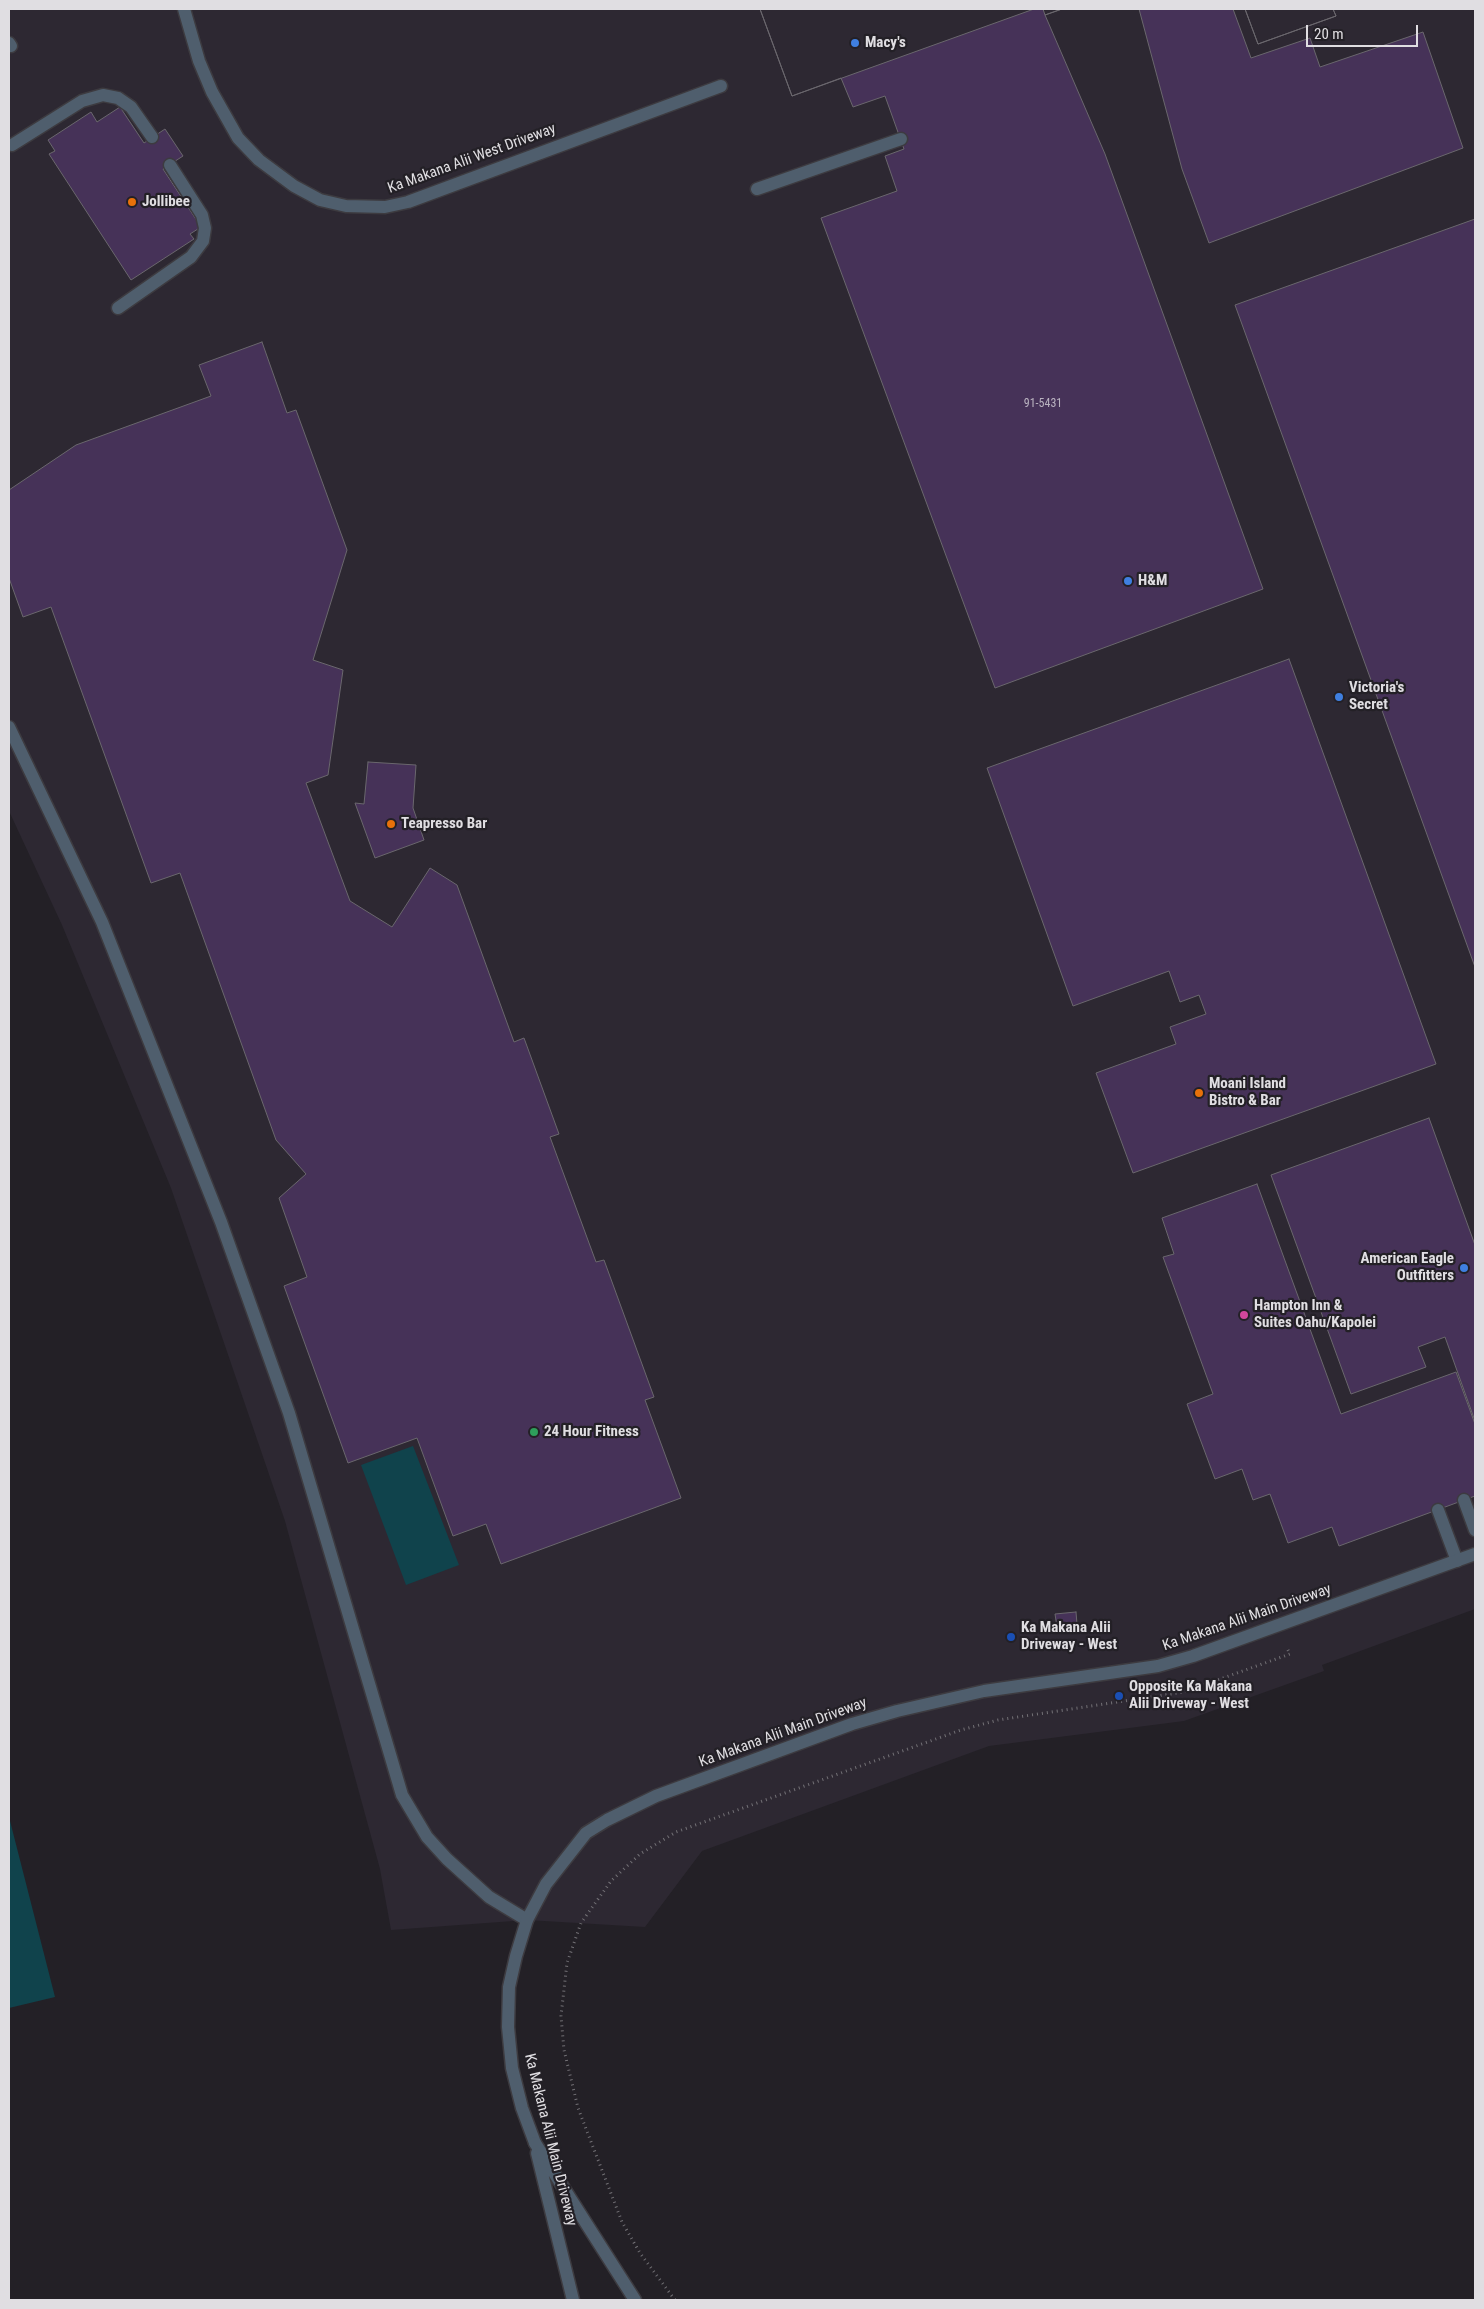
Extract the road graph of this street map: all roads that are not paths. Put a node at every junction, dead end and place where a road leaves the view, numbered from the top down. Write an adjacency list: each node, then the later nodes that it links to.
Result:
1 (184, 9): 2 (street, Ka Makana Alii West Driveway)
2 (721, 86)
3 (152, 137): 5 (street)
4 (901, 139): 7 (street)
5 (12, 145)
6 (170, 165): 8 (street)
7 (757, 189)
8 (118, 308)
9 (9, 727): 15 (street)
10 (1464, 1500): 12 (street)
11 (1438, 1510): 14 (street)
12 (1475, 1530)
13 (1475, 1554): 14 (street, Ka Makana Alii Main Driveway)
14 (1457, 1561): 15 (street, Ka Makana Alii Main Driveway)
15 (527, 1920): 16 (street, Ka Makana Alii Main Driveway)
16 (535, 2143): 17 (street, Ka Makana Alii Main Driveway); 18 (street)
17 (573, 2300)
18 (635, 2300)

